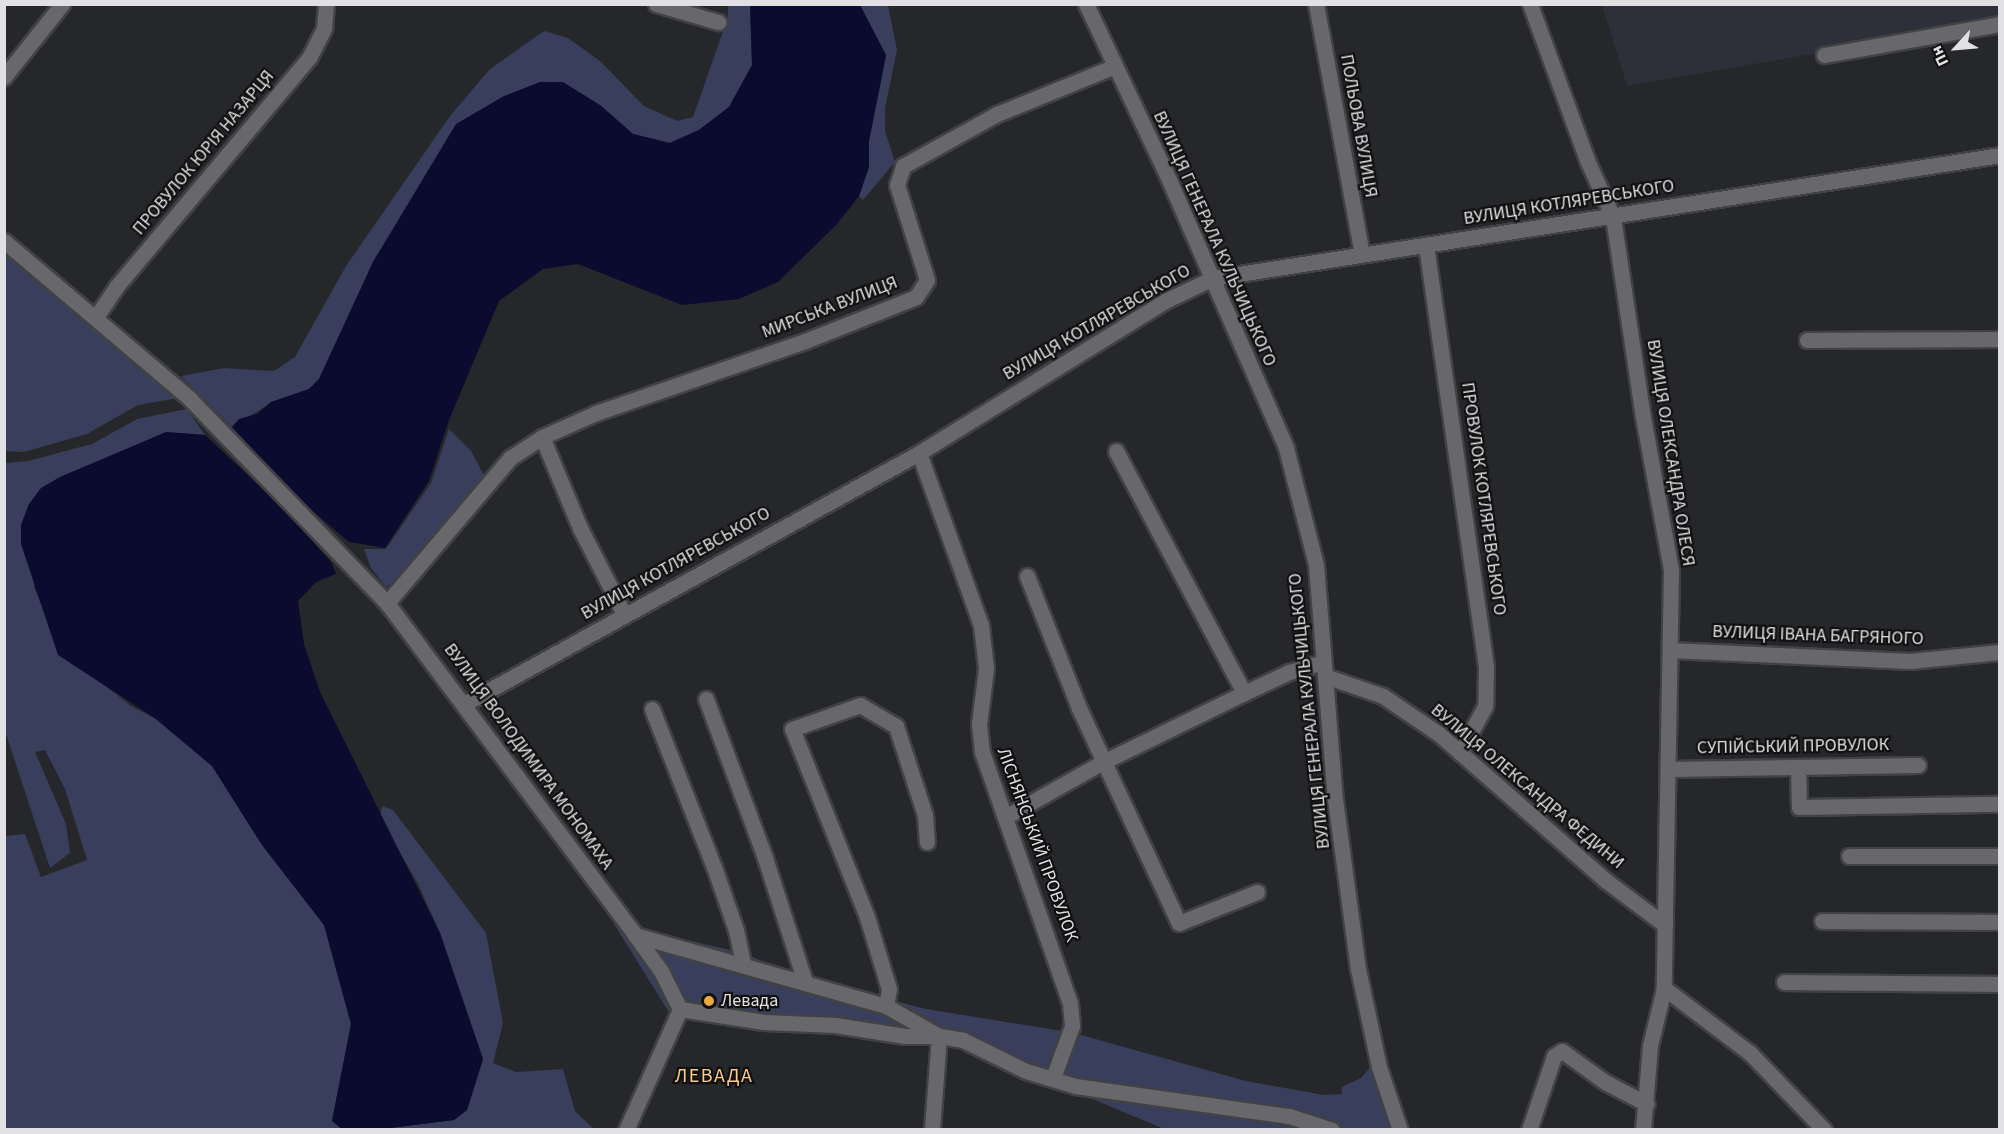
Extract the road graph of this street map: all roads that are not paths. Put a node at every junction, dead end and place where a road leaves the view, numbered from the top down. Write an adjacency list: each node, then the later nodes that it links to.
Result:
1 (62, 4): 11 (street)
2 (656, 4): 7 (street)
3 (1086, 4): 10 (street, ВУЛИЦЯ ГЕНЕРАЛА КУЛЬЧИЦЬКОГО)
4 (1316, 4): 16 (street, ПОЛЬОВА ВУЛИЦЯ)
5 (1530, 4): 13 (street, ВУЛИЦЯ ОЛЕКСАНДРА ОЛЕСЯ)
6 (328, 5): 18 (street, ПРОВУЛОК ЮРІЯ НАЗАРЦЯ)
7 (718, 22)
8 (2000, 24): 9 (street)
9 (1824, 55)
10 (1115, 66): 17 (street, ВУЛИЦЯ ГЕНЕРАЛА КУЛЬЧИЦЬКОГО); 21 (street, МИРСЬКА ВУЛИЦЯ)
11 (4, 77)
12 (2000, 155): 13 (street, ВУЛИЦЯ КОТЛЯРЕВСЬКОГО)
13 (1613, 217): 15 (street, ВУЛИЦЯ КОТЛЯРЕВСЬКОГО); 27 (street, ВУЛИЦЯ ОЛЕКСАНДРА ОЛЕСЯ)
14 (4, 242): 18 (street, ВУЛИЦЯ ВОЛОДИМИРА МОНОМАХА)
15 (1426, 245): 16 (street, ВУЛИЦЯ КОТЛЯРЕВСЬКОГО); 34 (street, ПРОВУЛОК КОТЛЯРЕВСЬКОГО)
16 (1362, 254): 17 (street, ВУЛИЦЯ КОТЛЯРЕВСЬКОГО)
17 (1213, 278): 23 (street, ВУЛИЦЯ КОТЛЯРЕВСЬКОГО); 29 (street, ВУЛИЦЯ ГЕНЕРАЛА КУЛЬЧИЦЬКОГО)
18 (96, 317): 25 (street, ВУЛИЦЯ ВОЛОДИМИРА МОНОМАХА)
19 (2000, 339): 20 (street)
20 (1807, 340)
21 (542, 437): 25 (street, МИРСЬКА ВУЛИЦЯ); 26 (street)
22 (1116, 451): 30 (street)
23 (919, 453): 26 (street, ВУЛИЦЯ КОТЛЯРЕВСЬКОГО); 40 (street, ЛІСНЯНСЬКИЙ ПРОВУЛОК)
24 (1027, 576): 35 (street)
25 (387, 603): 32 (street, ВУЛИЦЯ ВОЛОДИМИРА МОНОМАХА)
26 (624, 614): 32 (street, ВУЛИЦЯ КОТЛЯРЕВСЬКОГО)
27 (1671, 650): 28 (street, ВУЛИЦЯ ІВАНА БАГРЯНОГО); 38 (street, ВУЛИЦЯ ОЛЕКСАНДРА ОЛЕСЯ)
28 (2000, 652)
29 (1324, 669): 30 (street); 34 (street, ВУЛИЦЯ ОЛЕКСАНДРА ФЕДИНИ); 62 (street, ВУЛИЦЯ ГЕНЕРАЛА КУЛЬЧИЦЬКОГО)
30 (1244, 693): 35 (street)
31 (706, 699): 50 (street)
32 (464, 704): 48 (street, ВУЛИЦЯ ВОЛОДИМИРА МОНОМАХА)
33 (652, 709): 49 (street)
34 (1460, 753): 47 (street, ВУЛИЦЯ ОЛЕКСАНДРА ФЕДИНИ)
35 (1103, 762): 40 (street); 44 (street)
36 (1918, 765): 37 (street, СУПІЙСЬКИЙ ПРОВУЛОК)
37 (1798, 767): 38 (street, СУПІЙСЬКИЙ ПРОВУЛОК); 39 (street)
38 (1669, 769): 47 (street, ВУЛИЦЯ ОЛЕКСАНДРА ОЛЕСЯ)
39 (2000, 804)
40 (1007, 816): 57 (street, ЛІСНЯНСЬКИЙ ПРОВУЛОК)
41 (927, 842): 54 (street)
42 (1849, 856): 43 (street)
43 (2000, 856)
44 (1257, 892)
45 (1822, 921): 46 (street)
46 (2000, 922)
47 (1665, 925): 53 (street, ВУЛИЦЯ ОЛЕКСАНДРА ОЛЕСЯ)
48 (635, 935): 49 (street); 55 (street, ВУЛИЦЯ ВОЛОДИМИРА МОНОМАХА)
49 (743, 964): 50 (street)
50 (805, 982): 54 (street)
51 (1784, 982): 52 (street)
52 (2000, 984)
53 (1664, 988): 58 (street, ВУЛИЦЯ ОЛЕКСАНДРА ОЛЕСЯ); 65 (street)
54 (886, 1006): 56 (street)
55 (680, 1009): 56 (street); 59 (street)
56 (939, 1035): 57 (street); 60 (street)
57 (1053, 1078): 61 (street)
58 (1647, 1104): 63 (street); 64 (street, ВУЛИЦЯ ОЛЕКСАНДРА ОЛЕСЯ)
59 (627, 1130)
60 (932, 1130)
61 (1332, 1130)
62 (1400, 1130)
63 (1529, 1130)
64 (1643, 1130)
65 (1824, 1130)

